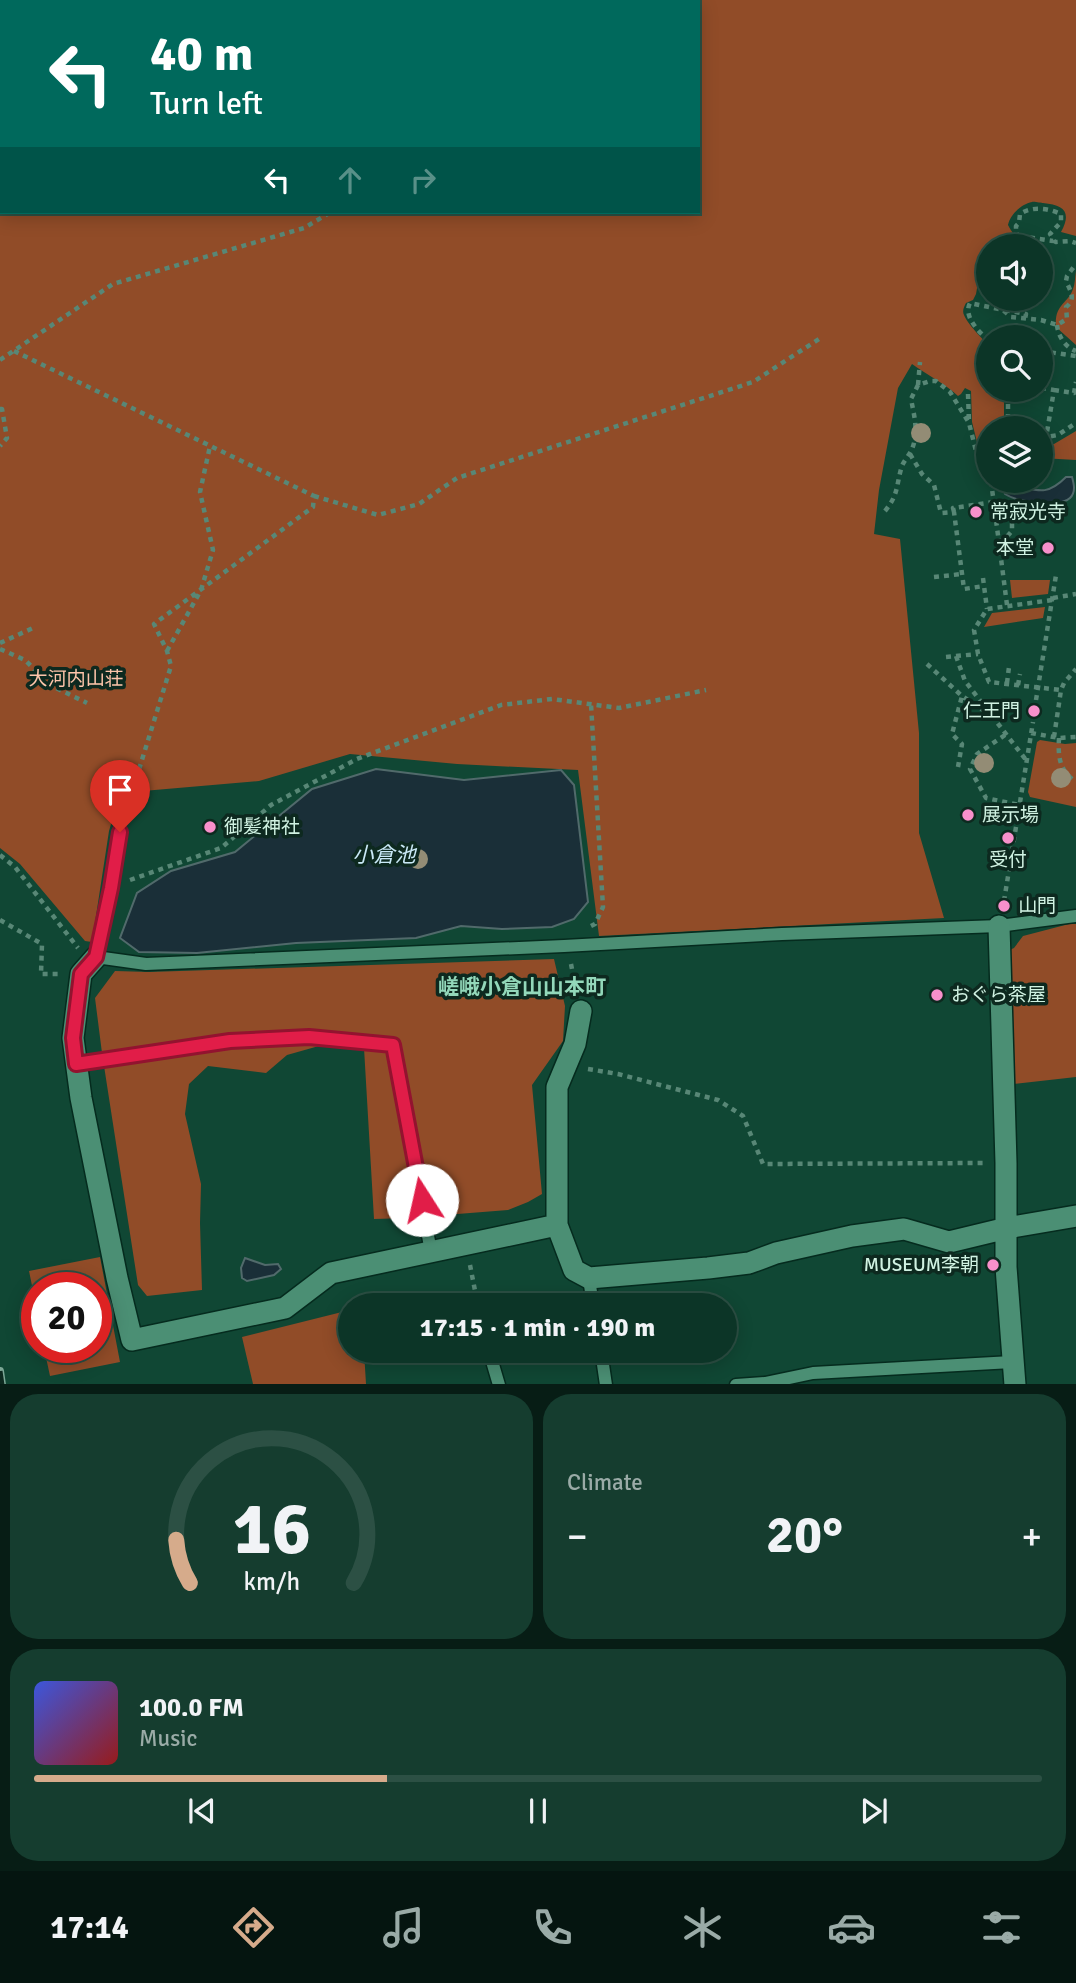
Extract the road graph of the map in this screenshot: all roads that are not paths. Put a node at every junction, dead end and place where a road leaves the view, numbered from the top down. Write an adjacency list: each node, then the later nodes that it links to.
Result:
1 (120, 832): 4 (lane)
2 (1074, 914): 3 (lane)
3 (999, 926): 4 (lane); 9 (street)
4 (96, 957): 6 (street)
5 (581, 1011): 8 (street)
6 (76, 1064): 10 (lane); 10 (street)
7 (1076, 1216): 9 (street)
8 (557, 1225): 10 (street); 11 (street)
9 (1007, 1228): 11 (street); 13 (street)
10 (431, 1252)
11 (589, 1278): 12 (lane)
12 (591, 1293)
13 (1012, 1362): 18 (lane); 19 (street)
14 (493, 1363): 16 (lane)
15 (603, 1363): 17 (lane)
16 (499, 1384)
17 (606, 1384)
18 (736, 1384)
19 (1015, 1384)

